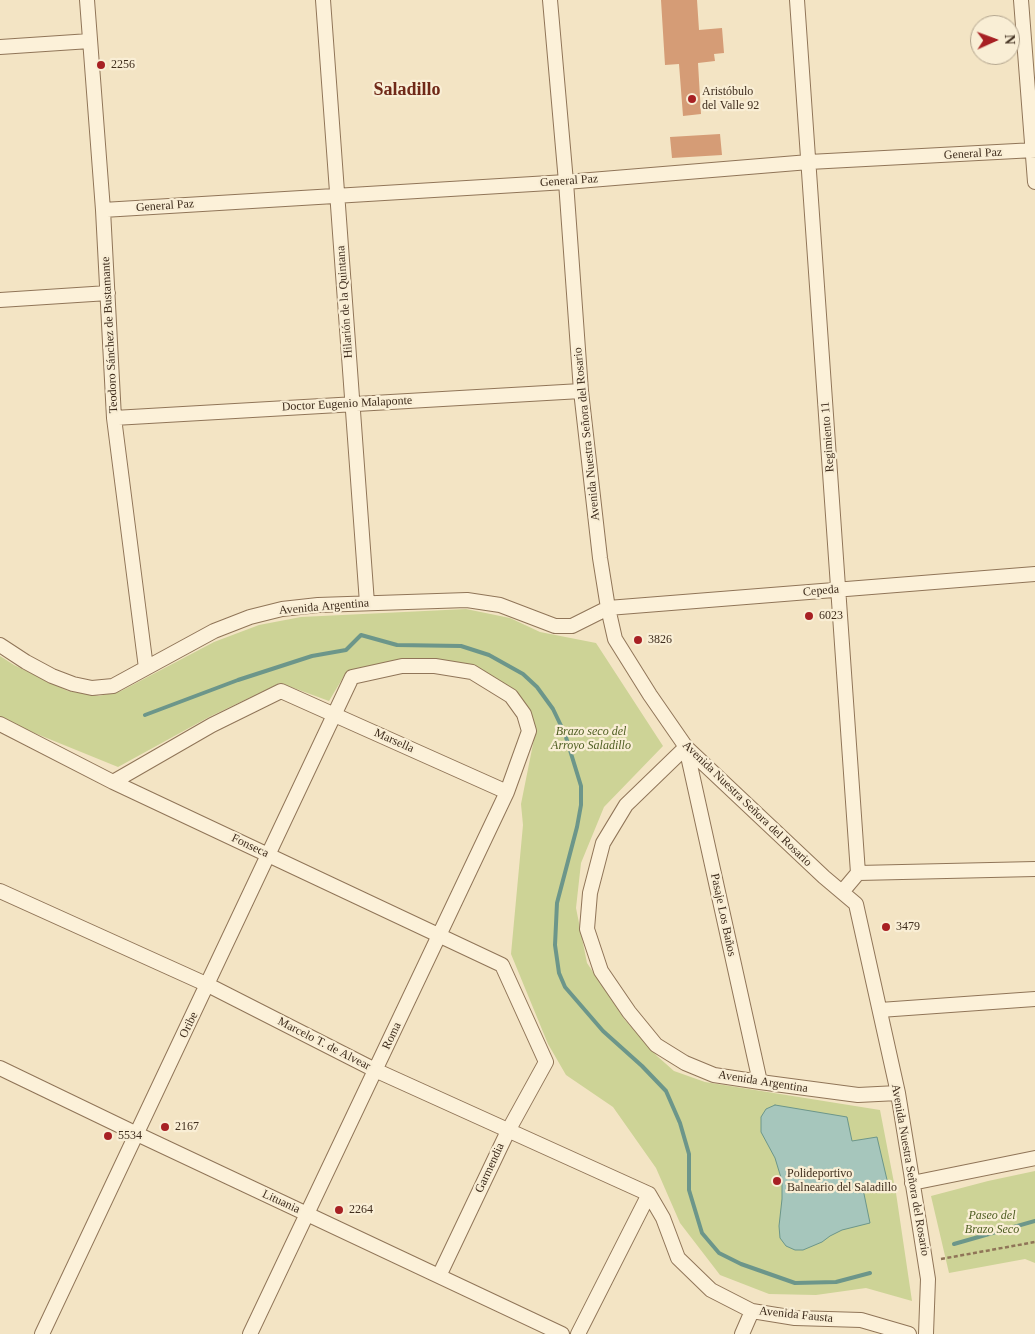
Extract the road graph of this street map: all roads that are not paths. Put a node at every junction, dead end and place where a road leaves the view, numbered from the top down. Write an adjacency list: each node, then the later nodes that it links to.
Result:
1 (88, 0): 6 (street, Teodoro Sánchez de Bustamante)
2 (323, 0): 12 (street, Hilarión de la Quintana)
3 (550, 0): 10 (street, Avenida Nuestra Señora del Rosario)
4 (798, 0): 9 (street, Regimiento 11)
5 (1021, 0): 8 (street)
6 (90, 41): 7 (street); 13 (street, Teodoro Sánchez de Bustamante)
7 (0, 47)
8 (1034, 150): 9 (street, General Paz); 11 (street)
9 (809, 162): 10 (street, General Paz); 20 (street, Regimiento 11)
10 (566, 182): 12 (street, General Paz); 16 (street, Avenida Nuestra Señora del Rosario)
11 (1035, 182)
12 (338, 196): 13 (street, General Paz); 17 (street, Hilarión de la Quintana)
13 (103, 210): 14 (street, Teodoro Sánchez de Bustamante)
14 (108, 293): 15 (street); 18 (street, Teodoro Sánchez de Bustamante)
15 (0, 300)
16 (581, 391): 17 (street, Doctor Eugenio Malaponte); 22 (street, Avenida Nuestra Señora del Rosario)
17 (352, 404): 18 (street, Doctor Eugenio Malaponte); 21 (street, Hilarión de la Quintana)
18 (114, 418): 24 (street, Teodoro Sánchez de Bustamante)
19 (1035, 574): 20 (street, Cepeda)
20 (838, 589): 22 (street, Cepeda); 32 (street, Regimiento 11)
21 (367, 603): 22 (street, Avenida Argentina); 24 (street, Avenida Argentina)
22 (608, 608): 27 (street, Avenida Nuestra Señora del Rosario)
23 (0, 645): 24 (street, Avenida Argentina)
24 (146, 668)
25 (334, 714): 28 (street, Marsella); 29 (street, Marsella); 29 (street); 30 (street, Oribe)
26 (0, 724): 28 (street, Fonseca)
27 (686, 747): 34 (street, Avenida Nuestra Señora del Rosario); 42 (street, Pasaje Los Baños); 42 (street, Avenida Argentina)
28 (113, 782): 30 (street, Fonseca)
29 (507, 792): 35 (street, Roma)
30 (268, 855): 35 (street, Fonseca); 36 (street, Oribe)
31 (1035, 869): 32 (street)
32 (858, 874): 34 (street)
33 (0, 891): 36 (street, Marcelo T. de Alvear)
34 (842, 892): 38 (street, Avenida Nuestra Señora del Rosario)
35 (439, 935): 39 (street, Fonseca); 41 (street, Roma)
36 (208, 985): 41 (street, Marcelo T. de Alvear); 45 (street, Oribe)
37 (1035, 999): 38 (street)
38 (880, 1010): 43 (street, Avenida Nuestra Señora del Rosario)
39 (546, 1062): 44 (street, Garmendia)
40 (0, 1068): 45 (street, Lituania)
41 (375, 1070): 44 (street, Marcelo T. de Alvear); 49 (street, Roma)
42 (760, 1082): 43 (street, Avenida Argentina)
43 (898, 1093): 47 (street, Avenida Nuestra Señora del Rosario)
44 (508, 1130): 48 (street, Marcelo T. de Alvear); 50 (street, Garmendia)
45 (137, 1134): 49 (street, Lituania); 52 (street, Oribe)
46 (1035, 1158): 47 (street)
47 (912, 1183): 58 (street, Avenida Nuestra Señora del Rosario)
48 (649, 1194): 51 (street, Avenida Fausta); 55 (street)
49 (307, 1214): 50 (street, Lituania); 53 (street, Roma)
50 (439, 1276): 54 (street, Lituania)
51 (752, 1311): 56 (street); 57 (street, Avenida Fausta)
52 (42, 1334)
53 (250, 1334)
54 (562, 1334)
55 (578, 1334)
56 (742, 1334)
57 (909, 1334)
58 (926, 1334)

